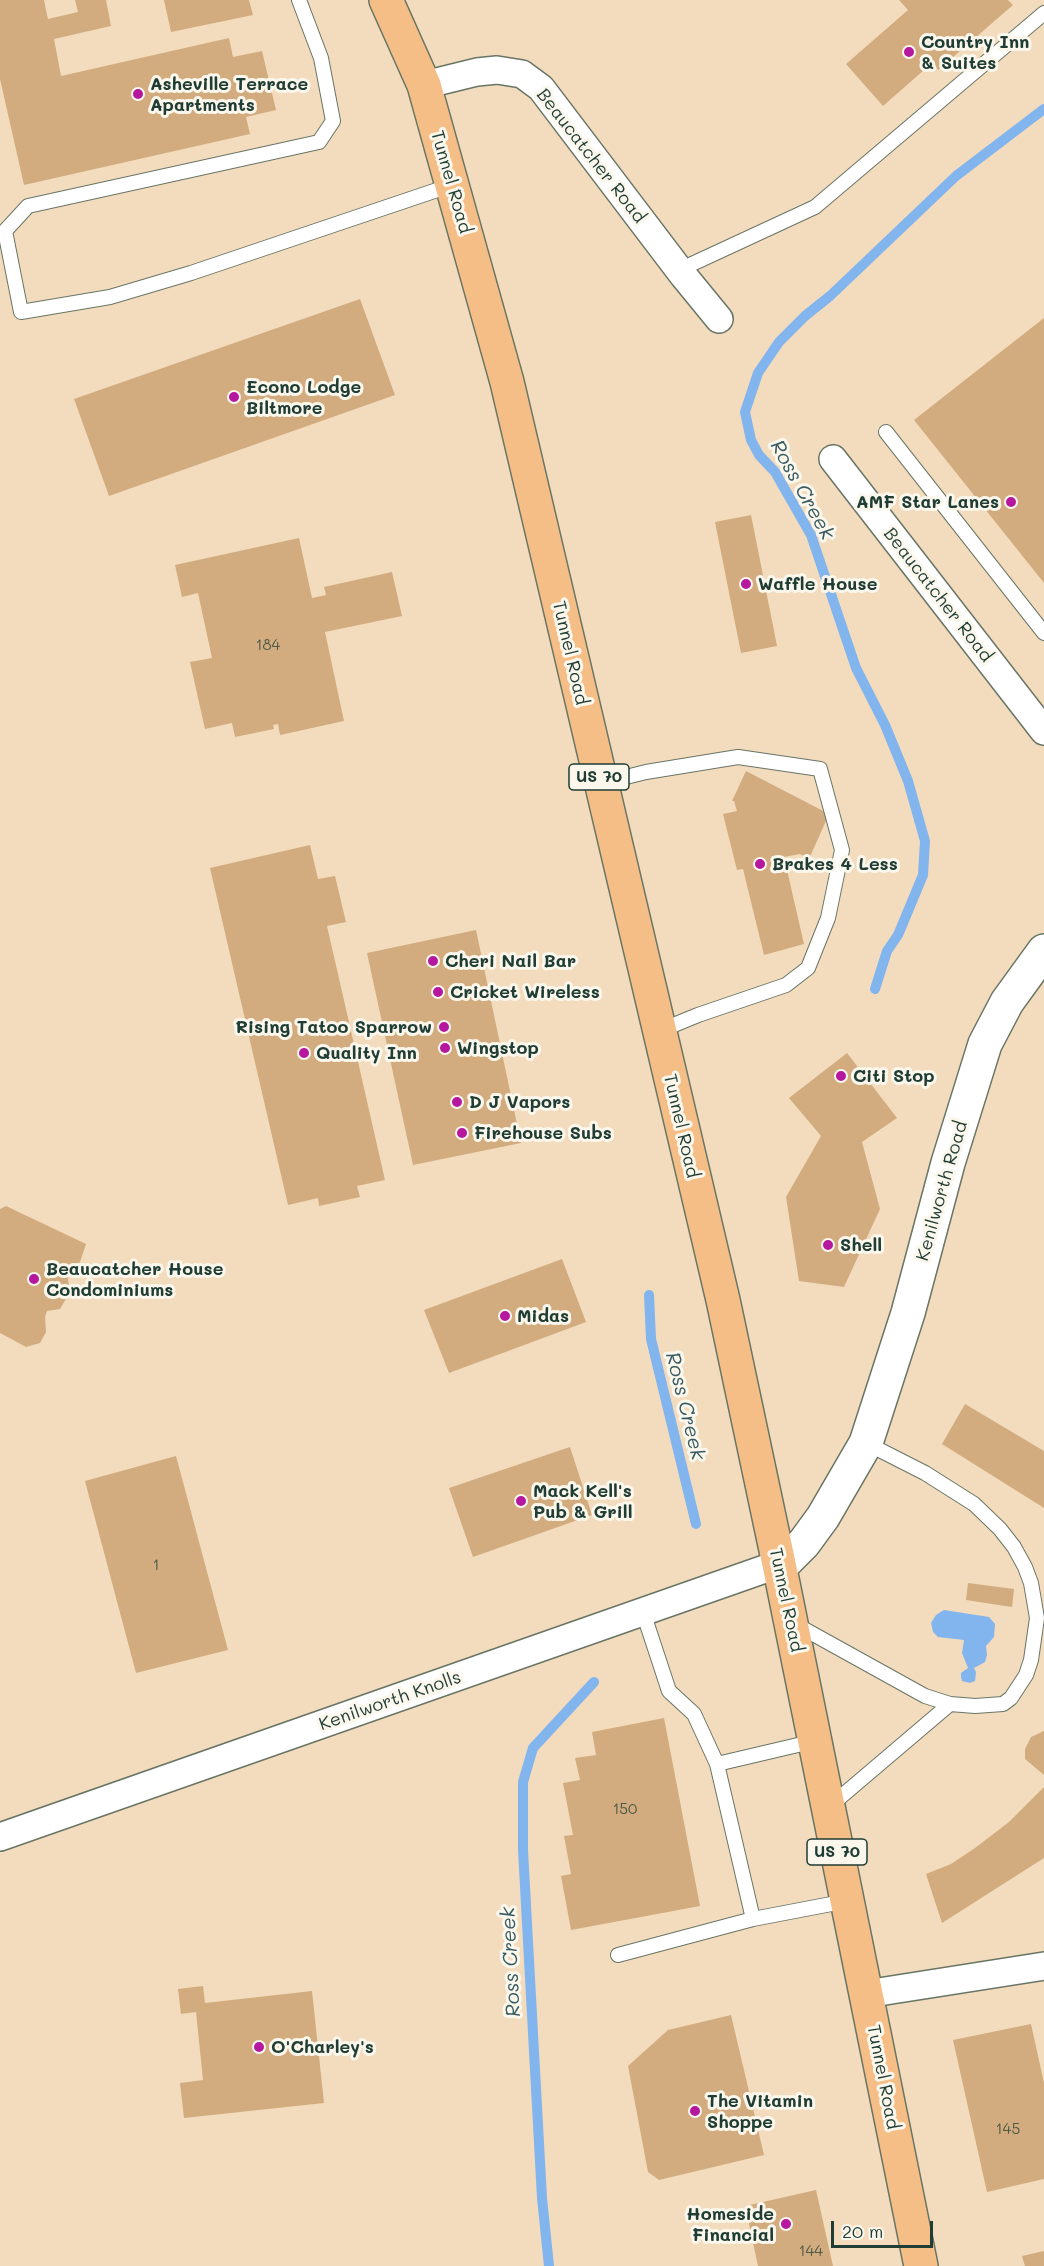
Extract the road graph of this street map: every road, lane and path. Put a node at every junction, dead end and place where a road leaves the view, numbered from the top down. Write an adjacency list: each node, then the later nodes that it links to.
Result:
1 (299, 0): 5 (lane)
2 (386, 0): 4 (main road, Tunnel Road / US 70)
3 (1044, 13): 6 (lane)
4 (424, 85): 5 (main road, Tunnel Road / US 70); 6 (street, Beaucatcher Road)
5 (452, 185): 12 (main road, Tunnel Road / US 70)
6 (679, 270): 7 (street, Beaucatcher Road)
7 (719, 319)
8 (886, 432): 10 (lane)
9 (833, 459): 11 (street, Beaucatcher Road)
10 (1044, 633)
11 (1044, 731)
12 (601, 784): 14 (main road, Tunnel Road / US 70); 14 (lane)
13 (1044, 951): 15 (street, Kenilworth Road)
14 (658, 1031): 16 (main road, Tunnel Road / US 70)
15 (866, 1443): 16 (street, Kenilworth Road); 17 (lane)
16 (783, 1562): 18 (street, Kenilworth Knolls); 19 (main road, Tunnel Road / US 70)
17 (1038, 1589): 20 (lane)
18 (643, 1612): 22 (lane); 24 (street, Kenilworth Knolls)
19 (790, 1622): 20 (lane); 21 (main road, Tunnel Road / US 70)
20 (950, 1704): 23 (lane)
21 (815, 1741): 22 (lane); 23 (main road, Tunnel Road / US 70)
22 (717, 1764): 26 (lane)
23 (828, 1807): 25 (main road, Tunnel Road / US 70)
24 (0, 1837)
25 (847, 1901): 26 (lane); 29 (main road, Tunnel Road / US 70)
26 (753, 1919): 27 (lane)
27 (618, 1955)
28 (1044, 1966): 29 (street)
29 (866, 1994): 30 (main road, Tunnel Road / US 70)
30 (921, 2266)

